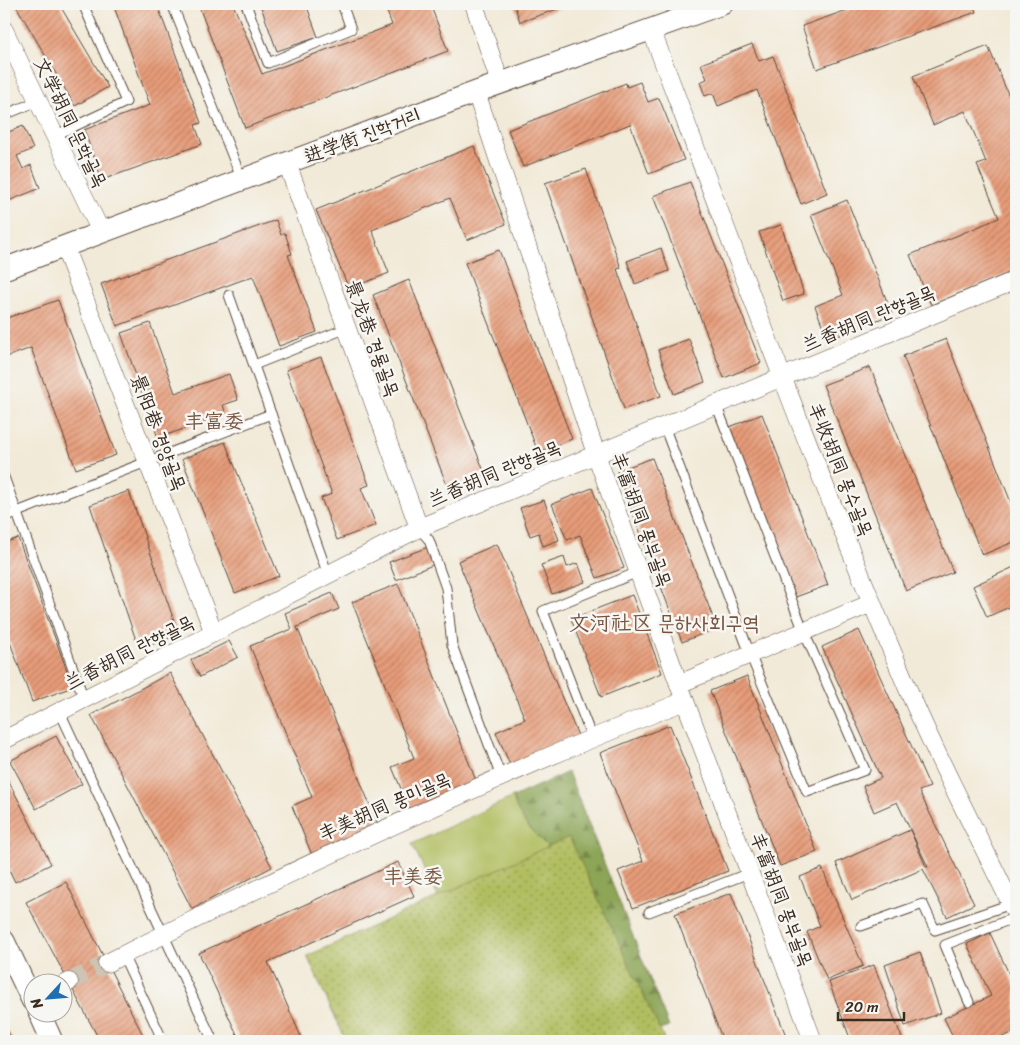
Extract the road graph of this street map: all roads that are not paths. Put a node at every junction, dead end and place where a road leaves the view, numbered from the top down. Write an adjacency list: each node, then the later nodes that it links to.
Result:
1 (83, 4): 13 (lane)
2 (172, 4): 15 (lane)
3 (246, 4): 4 (lane)
4 (342, 4)
5 (474, 4): 9 (street)
6 (722, 4): 7 (street, 进学街 진학거리)
7 (651, 29): 9 (street, 进学街 진학거리); 23 (street, 丰收胡同 풍수골목)
8 (4, 30): 11 (street, 文学胡同 문학골목)
9 (500, 83): 10 (street, 进学街 진학거리)
10 (476, 92): 14 (street, 进学街 진학거리); 27 (street, 丰富胡同 풍부골목)
11 (38, 101): 12 (lane); 13 (street, 文学胡同 문학골목)
12 (4, 116)
13 (54, 136): 16 (street, 文学胡同 문학골목)
14 (287, 163): 15 (street, 进学街 진학거리); 21 (street, 景龙巷 경룡골목)
15 (242, 180): 16 (street, 进学街 진학거리)
16 (101, 232): 17 (street, 进学街 진학거리)
17 (64, 246): 18 (street, 进学街 진학거리); 28 (street, 景阳巷 경양골목)
18 (4, 269)
19 (1016, 280): 23 (street, 兰香胡同 란향골목)
20 (229, 295): 22 (lane)
21 (347, 328): 22 (lane); 32 (street, 景龙巷 경룡골목)
22 (254, 365): 25 (lane)
23 (782, 377): 24 (street, 兰香胡同 란향골목); 35 (street, 丰收胡同 풍수골목)
24 (716, 404): 26 (street, 兰香胡同 란향골목); 36 (lane)
25 (272, 414): 28 (lane); 34 (lane)
26 (664, 426): 27 (street, 兰香胡同 란향골목); 38 (lane)
27 (596, 454): 32 (street, 兰香胡同 란향골목); 33 (street, 丰富胡同 풍부골목)
28 (147, 460): 30 (lane); 37 (street, 景阳巷 경양골목)
29 (4, 477): 30 (lane)
30 (16, 512): 31 (lane); 40 (lane)
31 (4, 516)
32 (419, 528): 34 (street, 兰香胡同 란향골목); 45 (lane)
33 (638, 572): 39 (street, 丰富胡同 풍부골목); 43 (lane)
34 (328, 575): 37 (street, 兰香胡同 란향골목)
35 (872, 603): 36 (street); 48 (street, 丰收胡同 풍수골목)
36 (804, 632): 38 (street); 38 (lane)
37 (214, 633): 40 (street, 兰香胡同 란향골목)
38 (750, 654): 39 (street)
39 (679, 684): 41 (street, 丰富胡同 풍부골목)
40 (84, 699): 42 (street, 兰香胡同 란향골목)
41 (685, 701): 43 (street, 丰美胡同 풍미골목); 46 (street, 丰富胡同 풍부골목)
42 (60, 712): 44 (street, 兰香胡同 란향골목); 50 (lane)
43 (592, 738): 45 (street, 丰美胡同 풍미골목)
44 (4, 740)
45 (501, 777): 50 (street, 丰美胡同 풍미골목)
46 (749, 873): 47 (lane); 60 (street, 丰富胡同 풍부골목)
47 (649, 912)
48 (1015, 912): 49 (lane); 55 (lane)
49 (861, 926)
50 (163, 936): 52 (street, 丰美胡同 풍미골목); 59 (lane)
51 (4, 941): 54 (street)
52 (123, 955): 53 (street, 丰美胡同 풍미골목); 58 (lane)
53 (107, 963)
54 (22, 979)
55 (969, 1002)
56 (43, 1022): 57 (street)
57 (52, 1041)
58 (163, 1041)
59 (213, 1041)
60 (813, 1041)

